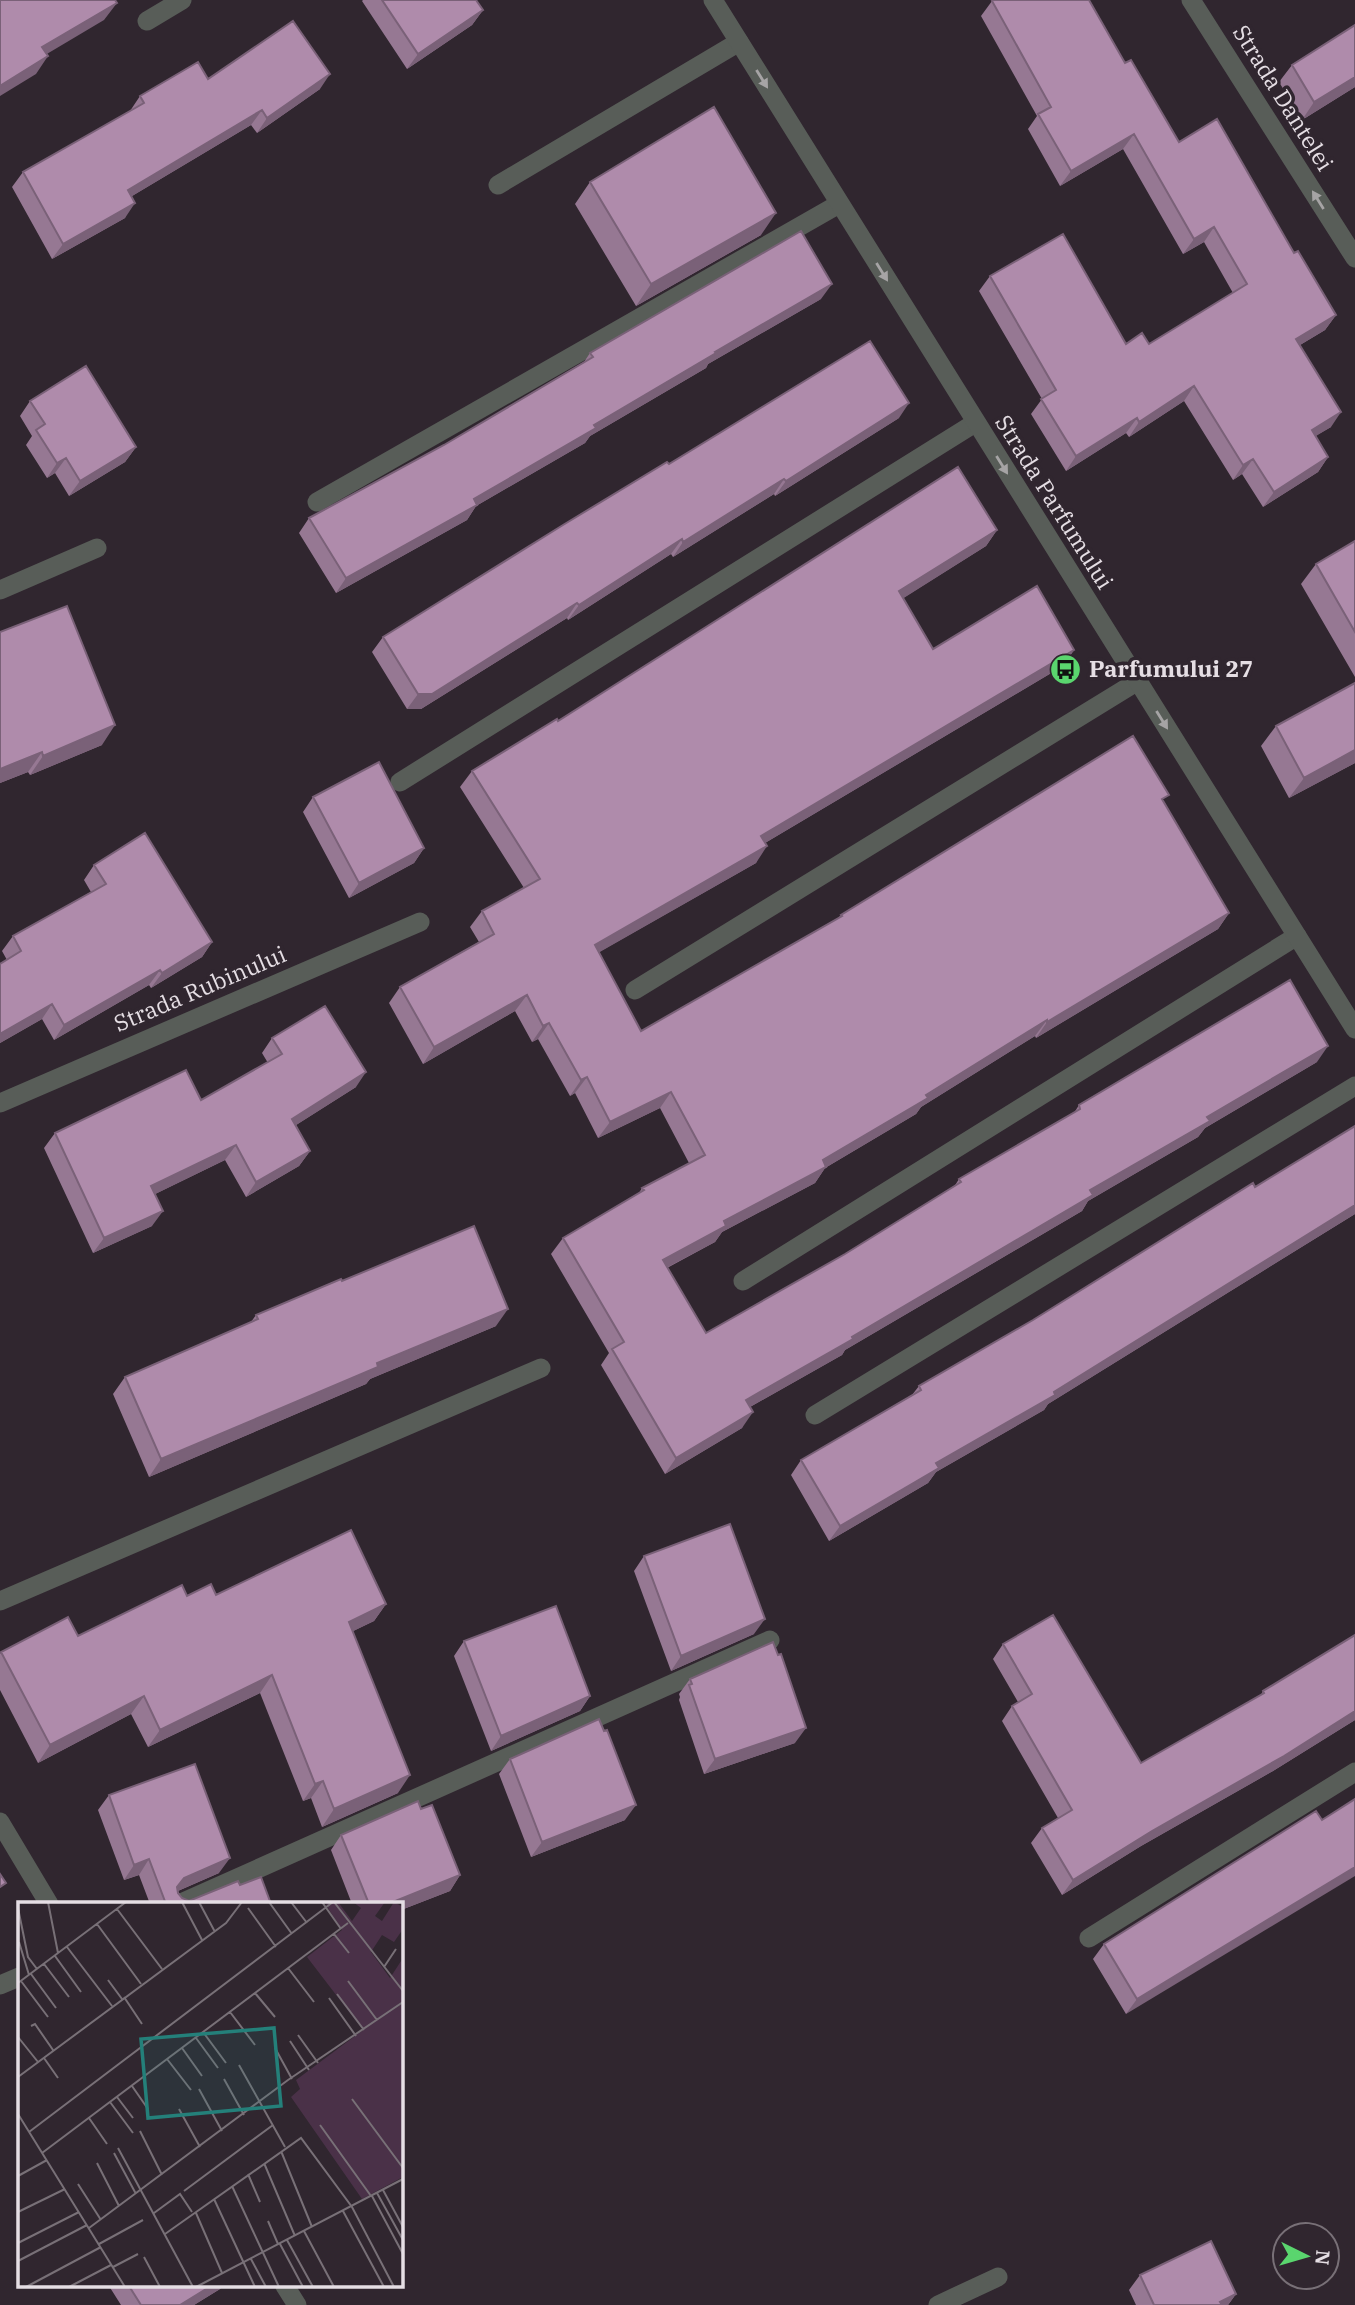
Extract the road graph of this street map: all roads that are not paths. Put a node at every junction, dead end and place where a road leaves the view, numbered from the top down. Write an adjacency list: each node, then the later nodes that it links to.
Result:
1 (182, 0): 4 (street)
2 (713, 0): 5 (street, Strada Parfumului)
3 (1191, 0): 8 (street, Strada Dantelei, one-way to 3)
4 (147, 21)
5 (739, 42): 6 (street); 7 (street, Strada Parfumului, one-way to 7)
6 (498, 185)
7 (839, 204): 9 (street, Strada Parfumului, one-way to 9); 10 (street)
8 (1355, 258)
9 (975, 423): 13 (street, Strada Parfumului, one-way to 13); 14 (street)
10 (317, 502)
11 (97, 548): 12 (street)
12 (0, 590)
13 (1138, 681): 16 (street, Strada Parfumului, one-way to 16); 17 (street)
14 (400, 782)
15 (420, 922): 20 (street, Strada Rubinului)
16 (1297, 936): 18 (street, Strada Parfumului); 21 (street)
17 (635, 990)
18 (1355, 1029)
19 (1355, 1086): 23 (street)
20 (0, 1103)
21 (743, 1281)
22 (541, 1368): 24 (street)
23 (814, 1415)
24 (0, 1601)
25 (770, 1640): 29 (street)
26 (1355, 1772): 30 (street)
27 (0, 1822): 28 (street)
28 (48, 1902)
29 (183, 1902)
30 (1089, 1938)
31 (18, 1977): 32 (street)
32 (0, 1986)
33 (998, 2277): 36 (street)
34 (286, 2288): 35 (street)
35 (297, 2305)
36 (938, 2305)

